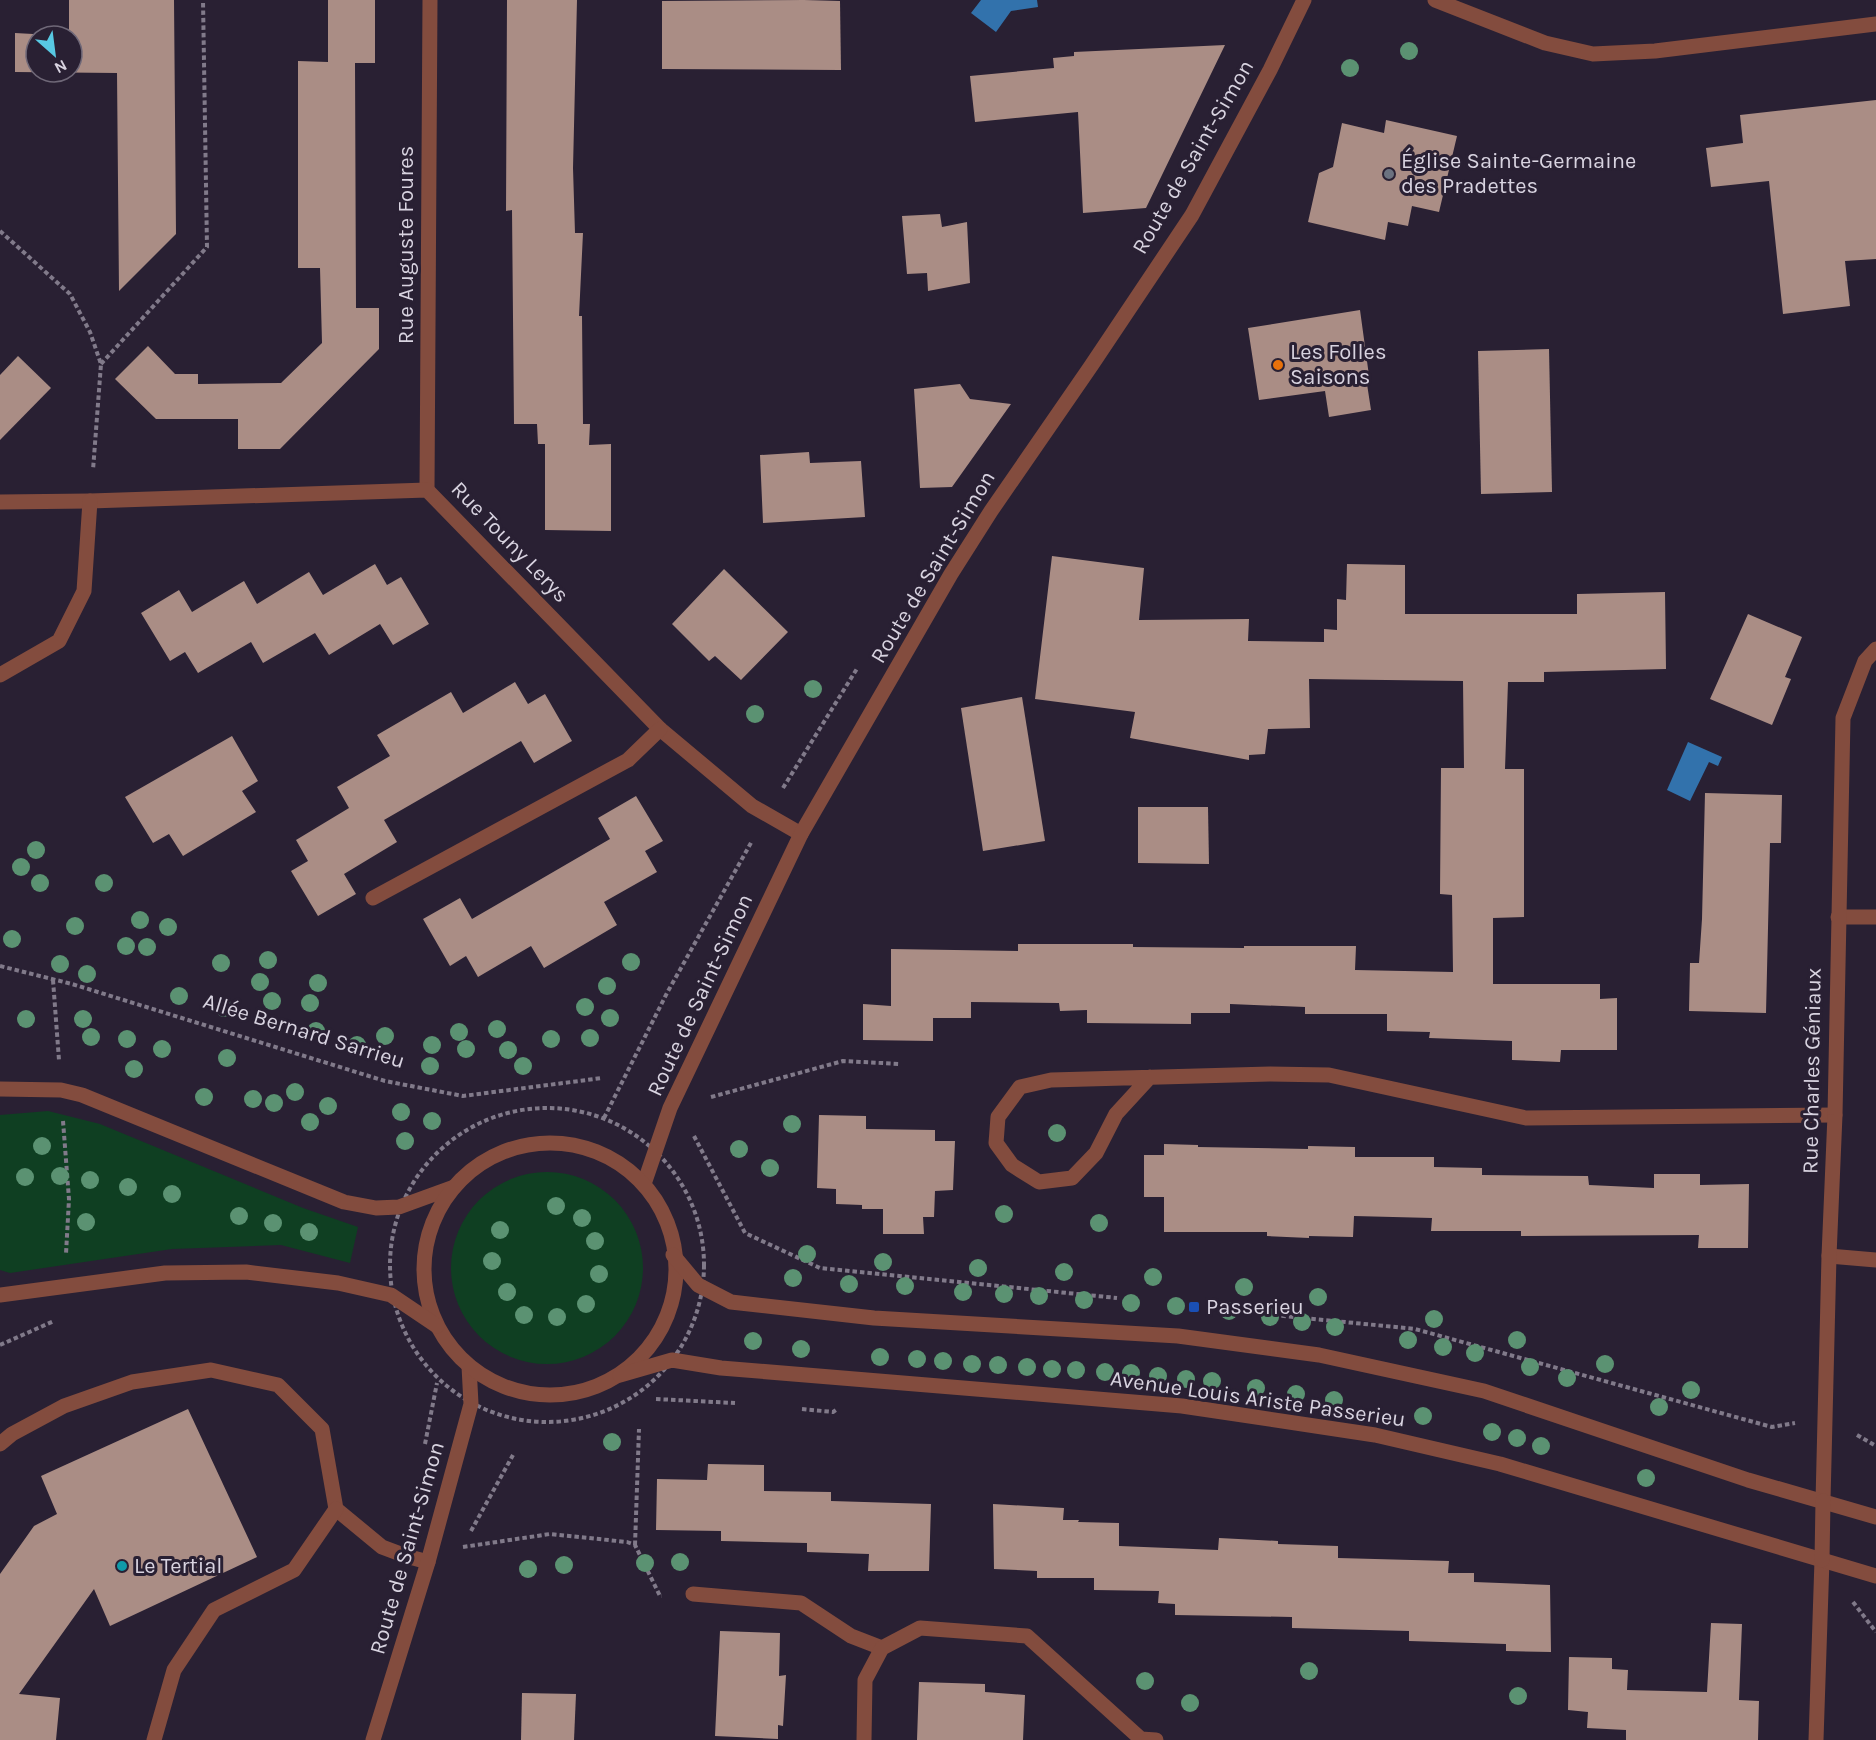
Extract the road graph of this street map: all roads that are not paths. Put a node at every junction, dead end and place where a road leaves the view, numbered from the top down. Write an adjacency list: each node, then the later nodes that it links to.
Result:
1 (430, 0): 5 (street, Rue Auguste Foures)
2 (1304, 0): 11 (street, Route de Saint-Simon)
3 (1435, 0): 4 (street)
4 (1876, 24)
5 (427, 490): 6 (street, Rue Touny Lerys); 10 (street, Rue Touny Lerys)
6 (90, 501): 7 (street, Rue Touny Lerys); 9 (street)
7 (0, 502)
8 (1876, 649): 13 (street, Rue Charles Géniaux)
9 (0, 675)
10 (660, 729): 11 (street, Rue Touny Lerys); 12 (street)
11 (801, 834): 18 (street, Route de Saint-Simon)
12 (373, 898)
13 (1838, 917): 14 (street); 17 (street, Rue Charles Géniaux)
14 (1876, 917)
15 (1150, 1077): 15 (street); 17 (street)
16 (0, 1089): 19 (street)
17 (1835, 1115): 21 (street, Rue Charles Géniaux)
18 (645, 1181): 19 (street); 20 (street)
19 (454, 1187): 24 (street)
20 (673, 1255): 26 (street); 28 (street, Avenue Louis Ariste Passerieu)
21 (1829, 1256): 22 (street); 28 (street, Rue Charles Géniaux)
22 (1876, 1260)
23 (0, 1295): 24 (street)
24 (437, 1327): 25 (street)
25 (469, 1366): 26 (street); 32 (street, Route de Saint-Simon)
26 (620, 1375): 31 (street, Avenue Louis Ariste Passerieu)
27 (0, 1444): 29 (street)
28 (1823, 1502): 30 (street, Avenue Louis Ariste Passerieu); 31 (street, Rue Charles Géniaux)
29 (336, 1509): 32 (street); 36 (street)
30 (1876, 1517)
31 (1822, 1560): 33 (street, Avenue Louis Ariste Passerieu); 40 (street, Rue Charles Géniaux)
32 (428, 1562): 37 (street, Route de Saint-Simon)
33 (1876, 1576)
34 (693, 1594): 35 (street)
35 (882, 1648): 38 (street); 39 (street)
36 (154, 1740)
37 (373, 1740)
38 (864, 1740)
39 (1156, 1740)
40 (1816, 1740)

